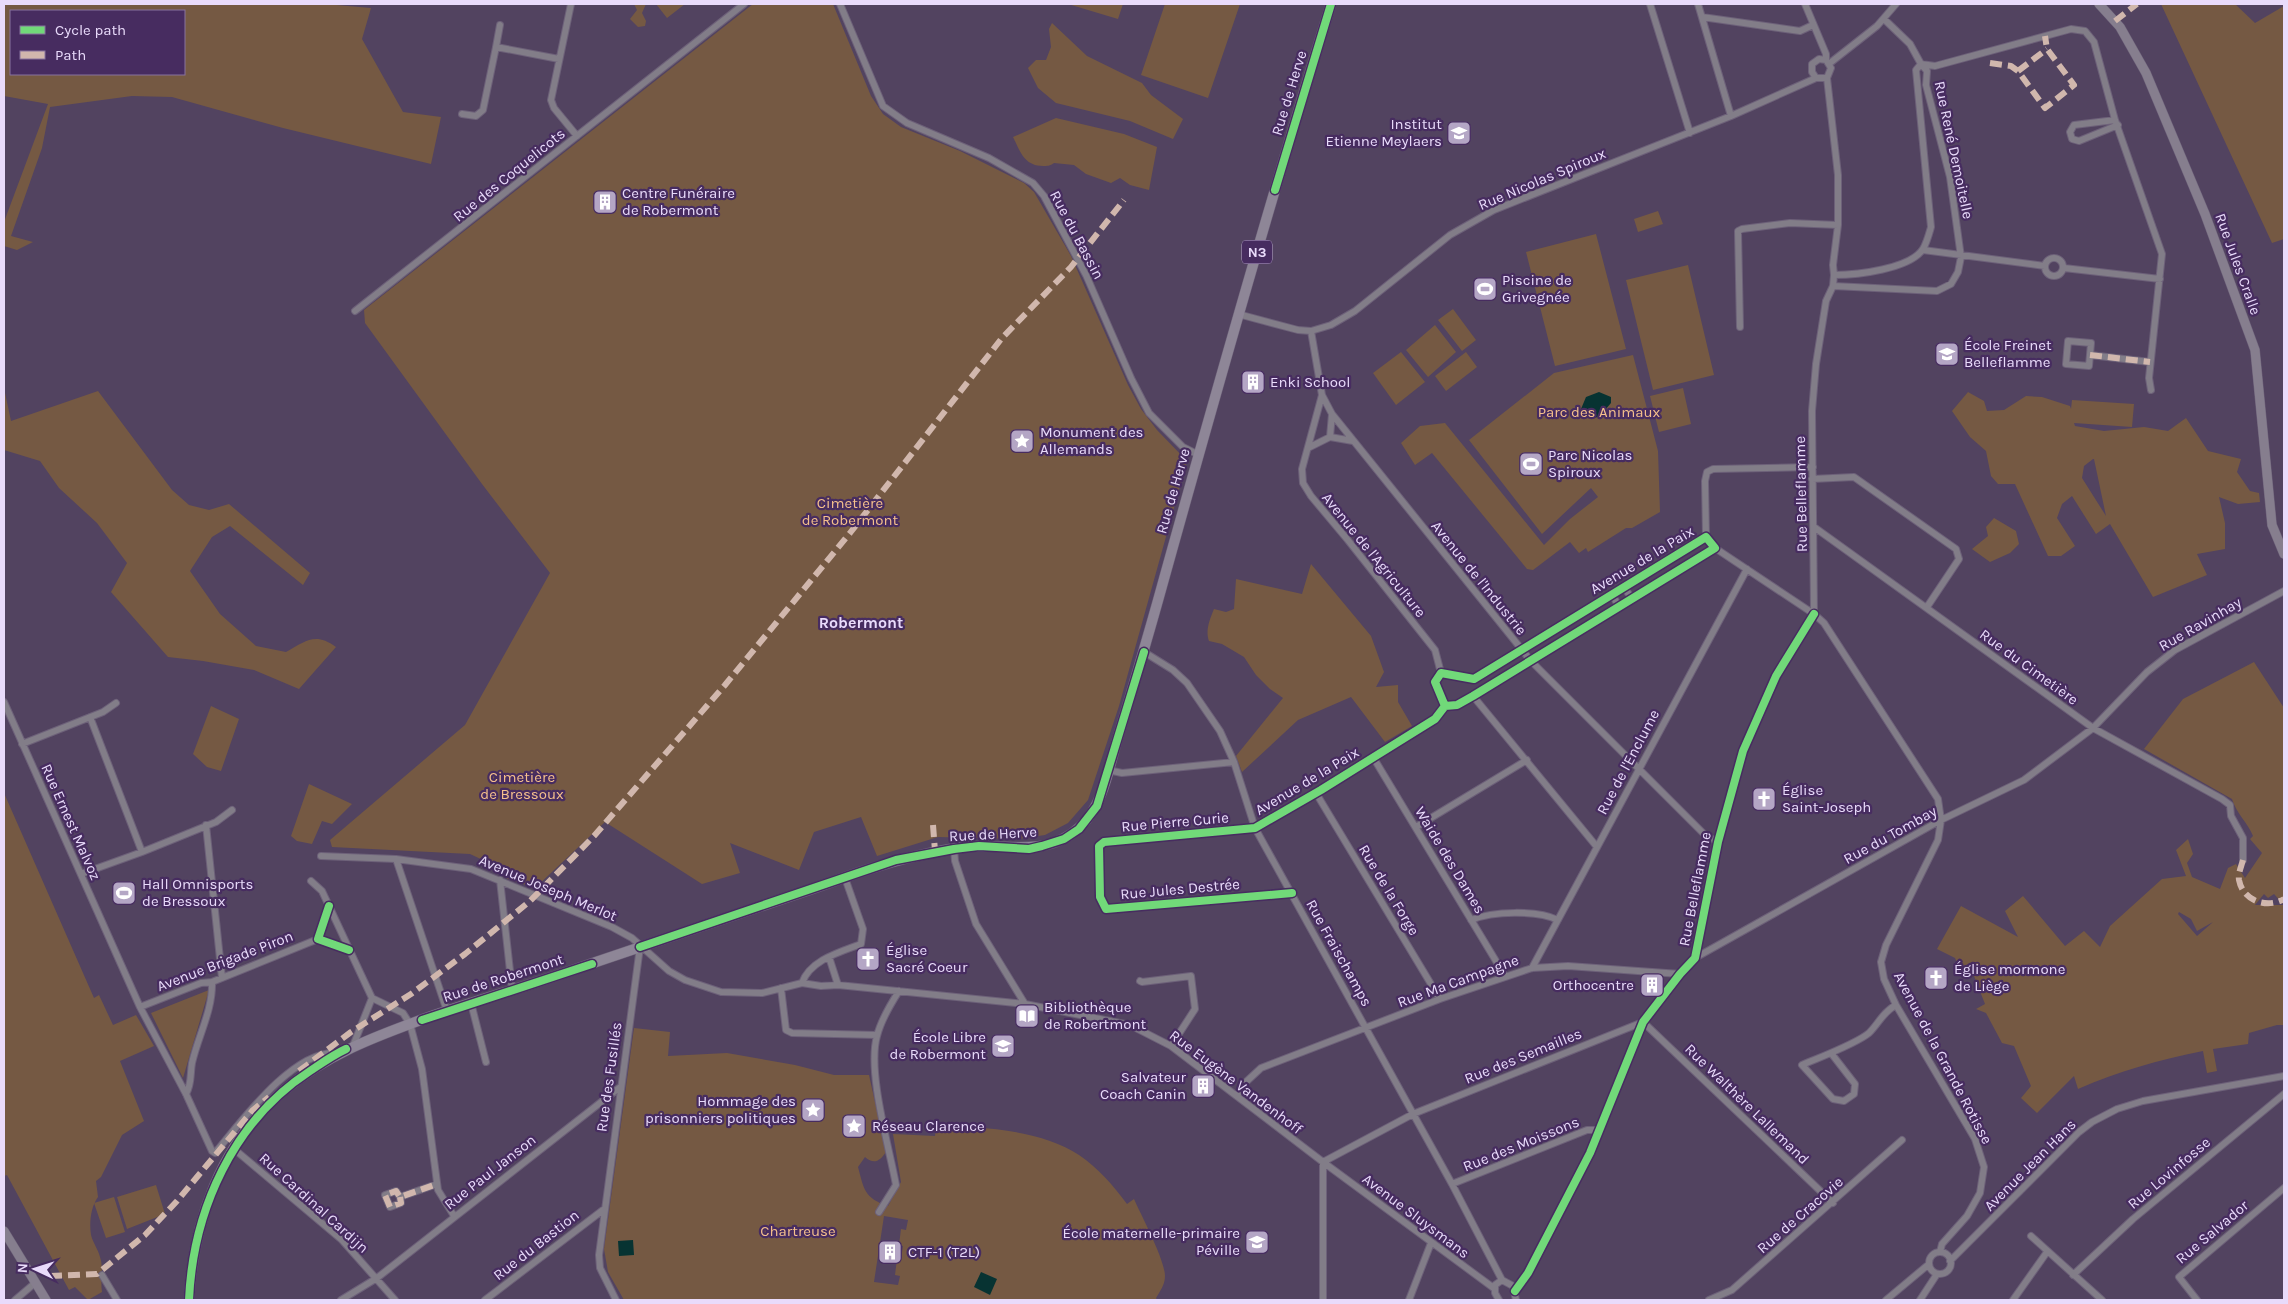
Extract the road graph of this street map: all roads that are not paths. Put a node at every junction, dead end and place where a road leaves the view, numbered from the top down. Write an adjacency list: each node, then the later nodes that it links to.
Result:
1 (571, 4): 15 (street)
2 (744, 4): 24 (street, Rue des Coquelicots)
3 (840, 4): 47 (street, Rue du Bassin)
4 (1331, 4): 36 (main road, Rue de Herve / N3)
5 (1650, 4): 23 (street)
6 (1698, 4): 10 (street)
7 (1805, 4): 12 (street)
8 (1896, 4): 11 (street)
9 (2100, 4): 54 (street, Rue Jules Cralle)
10 (1702, 17): 12 (street); 21 (street)
11 (1884, 19): 16 (street); 17 (street, Rue René Demoitelle)
12 (1813, 25): 16 (street)
13 (500, 26): 14 (street)
14 (496, 47): 15 (street); 20 (street)
15 (559, 58): 24 (street)
16 (1828, 62): 18 (street); 19 (street)
17 (1921, 64): 22 (street, Rue René Demoitelle); 26 (street, Rue René Demoitelle); 27 (street, Rue René Demoitelle)
18 (1816, 78): 19 (street, Rue Nicolas Spiroux); 21 (street, Rue Nicolas Spiroux)
19 (1827, 78): 25 (street, Rue Belleflamme)
20 (462, 114)
21 (1731, 116): 23 (street, Rue Nicolas Spiroux)
22 (2117, 123): 22 (street); 32 (street, Rue René Demoitelle)
23 (1690, 133): 38 (street, Rue Nicolas Spiroux)
24 (577, 136): 35 (street, Rue des Coquelicots)
25 (1838, 225): 30 (street, Rue Belleflamme); 37 (street)
26 (1922, 250): 27 (street); 31 (street)
27 (1961, 257): 28 (street); 34 (street, Rue René Demoitelle)
28 (2045, 266): 29 (street); 29 (street)
29 (2064, 268): 32 (street)
30 (1834, 275): 31 (street); 33 (street, Rue Belleflamme)
31 (1845, 275): 34 (street)
32 (2160, 279): 40 (street, Rue René Demoitelle)
33 (1833, 286): 34 (street, Rue René Demoitelle); 48 (street, Rue Belleflamme)
34 (1845, 287)
35 (355, 311)
36 (1238, 314): 38 (street, Rue Nicolas Spiroux); 47 (main road, Rue de Herve / N3)
37 (1740, 327)
38 (1311, 331): 42 (street)
39 (2090, 355): 39 (street); 40 (street)
40 (2150, 362): 41 (street, Rue René Demoitelle)
41 (2151, 390)
42 (1322, 395): 43 (street, Avenue de l'Industrie); 46 (street, Avenue de l'Agriculture)
43 (1332, 414): 44 (street); 45 (street, Avenue de l'Industrie)
44 (1330, 437): 45 (street); 46 (street)
45 (1353, 441): 64 (street, Avenue de l'Industrie)
46 (1308, 448): 67 (street, Avenue de l'Agriculture)
47 (1198, 455): 65 (main road, Rue de Herve / N3)
48 (1812, 467): 49 (street, Rue Belleflamme); 51 (street)
49 (1812, 479): 50 (street, Rue Belleflamme); 62 (street)
50 (1814, 527): 62 (street, Rue du Cimetière); 63 (street, Rue Belleflamme)
51 (1706, 537): 52 (street, Avenue de la Paix); 53 (street, Avenue de la Paix)
52 (1692, 545): 55 (street, Avenue de la Paix); 57 (street, Avenue de la Paix)
53 (1715, 548): 55 (street, Avenue de la Paix); 56 (street, Avenue de la Grande Rotisse)
54 (2284, 554)
55 (1699, 558): 60 (street, Avenue de la Paix)
56 (1747, 569): 63 (street, Avenue de la Grande Rotisse); 78 (street, Rue de l'Enclume)
57 (1624, 587): 59 (street, Avenue de la Paix); 60 (street, Avenue de la Paix)
58 (2284, 591): 73 (street, Rue Ravinhay)
59 (1612, 594): 61 (street, Avenue de la Paix); 64 (street, Avenue de la Paix)
60 (1632, 599): 61 (street, Avenue de la Paix)
61 (1620, 607): 66 (street, Avenue de la Paix)
62 (1927, 607): 73 (street, Rue du Cimetière)
63 (1814, 614): 82 (street, Avenue de la Grande Rotisse); 86 (street, Rue Belleflamme)
64 (1521, 650): 66 (street, Avenue de l'Industrie); 67 (street, Avenue de la Paix)
65 (1144, 652): 77 (street, Rue Fraischamps); 79 (main road, Rue de Herve / N3)
66 (1531, 661): 68 (street, Avenue de la Paix); 78 (street, Avenue de l'Industrie)
67 (1442, 673): 71 (street)
68 (1473, 696): 71 (street, Avenue de la Paix); 76 (street)
69 (4, 702): 74 (street, Rue Ernest Malvoz)
70 (116, 703): 72 (street)
71 (1445, 706): 75 (street, Avenue de la Paix)
72 (90, 717): 74 (street); 90 (street)
73 (2093, 728): 82 (street, Rue du Tombay); 93 (street, Rue du Cimetière)
74 (22, 744): 94 (street, Rue Ernest Malvoz)
75 (1373, 757): 80 (street, Avenue de la Paix); 84 (street, Waide des Dames)
76 (1527, 760): 84 (street); 88 (street)
77 (1234, 762): 79 (street); 85 (street, Rue Fraischamps)
78 (1639, 768): 86 (street, Avenue de l'Industrie); 88 (street, Rue de l'Enclume)
79 (1108, 770): 89 (main road, Rue de Herve / N3)
80 (1316, 793): 85 (street, Avenue de la Paix); 119 (street, Rue de la Forge)
81 (232, 810): 83 (street)
82 (1941, 820): 106 (street, Rue du Tombay); 122 (street, Avenue de la Grande Rotisse)
83 (206, 825): 90 (street); 110 (street)
84 (1416, 827): 100 (street, Waide des Dames)
85 (1255, 828): 87 (street, Rue Pierre Curie); 98 (street, Rue Fraischamps)
86 (1718, 842): 106 (street, Rue Belleflamme)
87 (1099, 846): 98 (street, Rue Jules Destrée)
88 (1597, 847): 101 (street, Rue de l'Enclume)
89 (954, 849): 95 (main road, Rue de Herve / N3); 121 (street)
90 (142, 852): 94 (street)
91 (321, 856): 92 (street, Avenue Joseph Merlot)
92 (396, 859): 96 (street, Avenue Joseph Merlot); 124 (street)
93 (2243, 860)
94 (81, 874): 123 (street, Rue Ernest Malvoz)
95 (845, 878): 103 (main road, Rue de Herve / N3); 105 (street)
96 (500, 880): 103 (street, Avenue Joseph Merlot); 116 (street)
97 (311, 881): 99 (street)
98 (1292, 894): 127 (street, Rue Fraischamps)
99 (329, 906): 102 (street); 104 (street)
100 (1471, 920): 101 (street); 109 (street, Waide des Dames)
101 (1558, 920): 107 (street, Rue de l'Enclume)
102 (318, 938): 104 (street); 110 (street, Avenue Brigade Piron)
103 (640, 947): 115 (street, Avenue Joseph Merlot); 116 (main road, Rue de Robermont / N3); 135 (street, Rue des Fusillés)
104 (349, 950): 118 (street)
105 (829, 957): 113 (street); 114 (street)
106 (1695, 958): 108 (street, Rue Belleflamme)
107 (1532, 968): 108 (street, Rue Ma Campagne); 109 (street, Rue Ma Campagne)
108 (1680, 974): 125 (street, Rue Belleflamme)
109 (1505, 976): 119 (street, Rue Ma Campagne)
110 (222, 978): 112 (street, Avenue Brigade Piron)
111 (1140, 981): 130 (street)
112 (212, 982): 123 (street, Avenue Brigade Piron); 136 (street)
113 (802, 983): 114 (street, Avenue Joseph Merlot); 115 (street, Avenue Joseph Merlot)
114 (838, 985): 117 (street, Rue Eugène Vandenhoff)
115 (780, 988): 128 (street)
116 (512, 989): 120 (main road, Rue de Robermont / N3)
117 (898, 991): 121 (street, Rue Eugène Vandenhoff); 128 (street)
118 (372, 998): 126 (street); 129 (street)
119 (1440, 999): 127 (street, Rue Ma Campagne)
120 (471, 1003): 124 (main road, Rue de Robermont / N3); 133 (street)
121 (1025, 1004): 130 (street, Rue Eugène Vandenhoff)
122 (1896, 1005): 132 (street); 155 (street, Avenue de la Grande Rotisse)
123 (140, 1008): 136 (street, Rue Ernest Malvoz)
124 (447, 1011): 126 (main road, Rue de Robermont / N3)
125 (1643, 1022): 139 (street, Rue des Semailles); 140 (street, Rue Belleflamme); 148 (street, Rue Walthère Lallemand)
126 (410, 1024): 129 (main road, Rue de Robermont / N3); 144 (street)
127 (1366, 1028): 138 (street, Rue Ma Campagne); 139 (street, Rue Fraischamps)
128 (877, 1035): 150 (street)
129 (353, 1046): 131 (main road, Rue de Robermont / N3)
130 (1171, 1046): 138 (street, Rue Eugène Vandenhoff)
131 (336, 1053): 136 (street, Rue Ernest Malvoz); 142 (main road, Rue de Robermont / N3)
132 (1831, 1053): 132 (street)
133 (486, 1062)
134 (2284, 1076): 157 (street, Avenue Jean Hans)
135 (620, 1088): 149 (street, Rue des Fusillés); 151 (street, Rue Paul Janson)
136 (186, 1094)
137 (2284, 1094): 161 (street, Rue Lovinfosse)
138 (1237, 1095): 143 (street, Rue Eugène Vandenhoff)
139 (1413, 1114): 143 (street); 145 (street, Rue Fraischamps)
140 (1599, 1130): 145 (street, Rue des Moissons); 166 (street, Rue Belleflamme)
141 (1902, 1140): 148 (street, Rue de Cracovie)
142 (234, 1149): 162 (street, Rue Cardinal Cardijn); 170 (main road, Rue de Robermont / N3)
143 (1323, 1162): 154 (street, Avenue Sluysmans); 175 (street)
144 (437, 1184): 147 (street); 151 (street)
145 (1452, 1184): 163 (street, Rue Fraischamps)
146 (2284, 1188): 184 (street, Rue Salvador)
147 (400, 1197)
148 (1833, 1203): 179 (street, Rue de Cracovie)
149 (604, 1210): 173 (street, Rue du Bastion); 174 (street, Rue des Fusillés)
150 (879, 1212)
151 (454, 1216): 162 (street, Rue Paul Janson)
152 (4, 1231): 164 (street)
153 (2031, 1236): 156 (street)
154 (1432, 1243): 165 (street, Avenue Sluysmans); 176 (street)
155 (1940, 1252): 157 (street); 158 (street)
156 (2047, 1252): 161 (street); 182 (street)
157 (1950, 1261): 159 (street)
158 (1929, 1264): 159 (street); 180 (street)
159 (1937, 1274): 181 (street)
160 (102, 1275): 169 (street)
161 (2073, 1275): 183 (street)
162 (377, 1278): 171 (street, Rue Paul Janson); 172 (street, Rue Cardinal Cardijn)
163 (1502, 1280): 165 (street); 166 (street)
164 (36, 1283): 167 (street); 168 (street)
165 (1495, 1289): 177 (street)
166 (1515, 1291): 178 (street)
167 (15, 1300)
168 (46, 1300)
169 (117, 1300)
170 (189, 1300)
171 (341, 1300)
172 (395, 1300)
173 (485, 1300)
174 (616, 1300)
175 (1323, 1300)
176 (1409, 1300)
177 (1499, 1300)
178 (1516, 1300)
179 (1709, 1300)
180 (1886, 1300)
181 (1920, 1300)
182 (2013, 1300)
183 (2102, 1300)
184 (2197, 1300)

